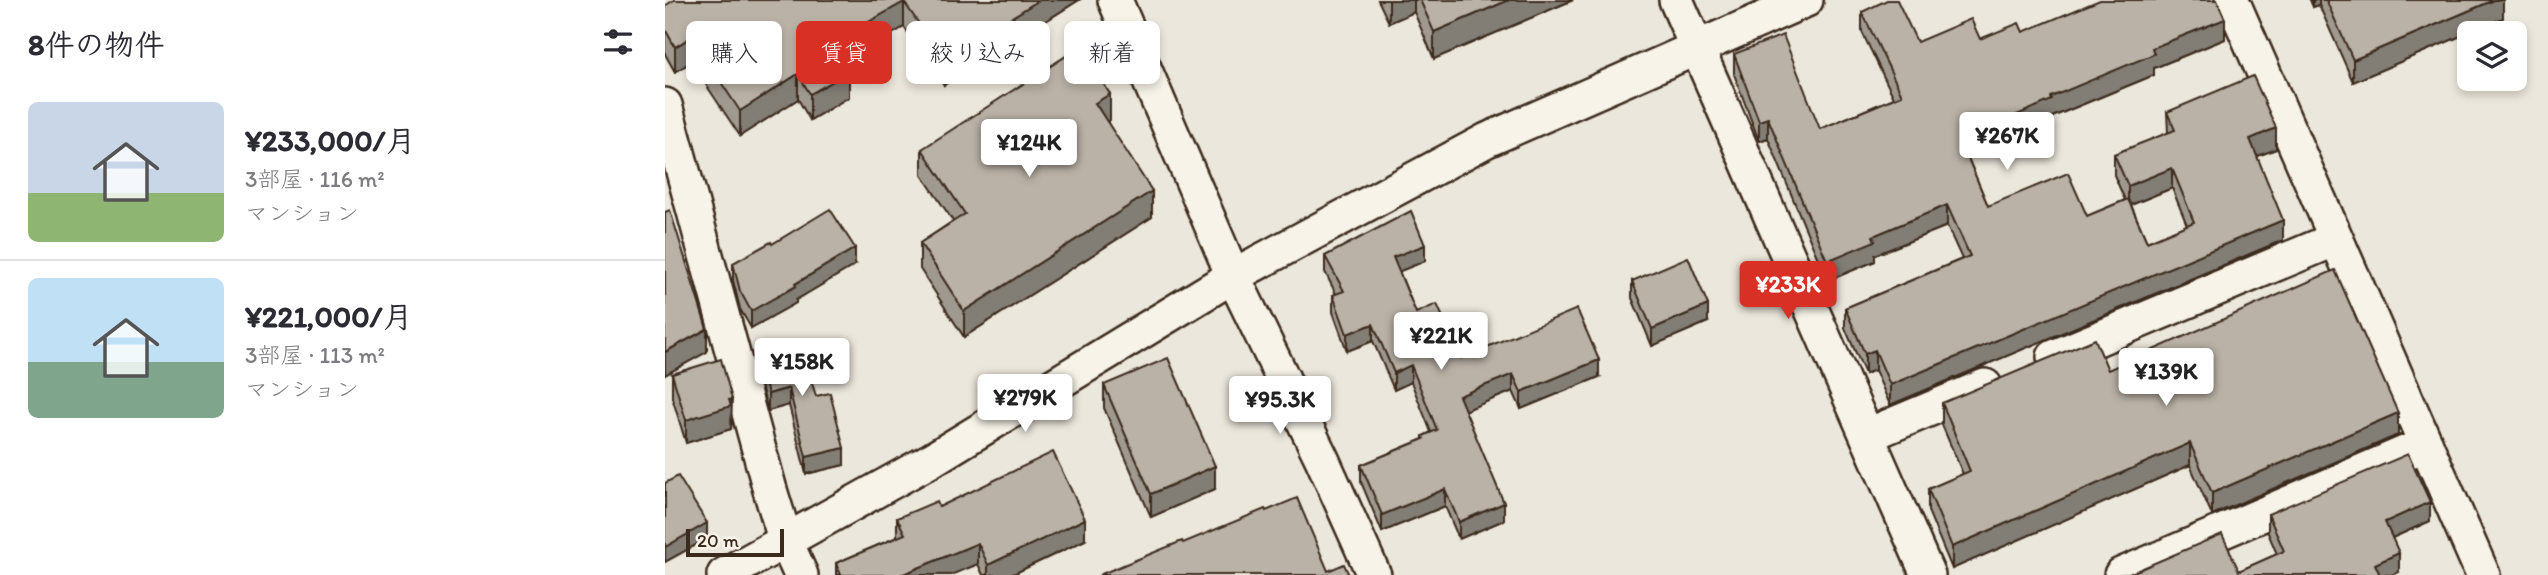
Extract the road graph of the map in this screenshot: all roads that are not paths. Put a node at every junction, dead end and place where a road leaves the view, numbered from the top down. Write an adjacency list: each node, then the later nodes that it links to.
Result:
1 (1115, 0): 8 (street)
2 (1676, 0): 5 (street)
3 (1806, 0): 5 (street)
4 (2232, 0): 7 (street)
5 (1697, 46): 8 (street); 9 (street)
6 (665, 105): 11 (street)
7 (2336, 239): 9 (street); 10 (street)
8 (1233, 276): 11 (street); 14 (street)
9 (1868, 435): 15 (street)
10 (2426, 444): 16 (street); 17 (street)
11 (786, 542): 12 (street); 13 (street)
12 (724, 575)
13 (801, 575)
14 (1374, 575)
15 (1928, 575)
16 (2121, 575)
17 (2483, 575)

